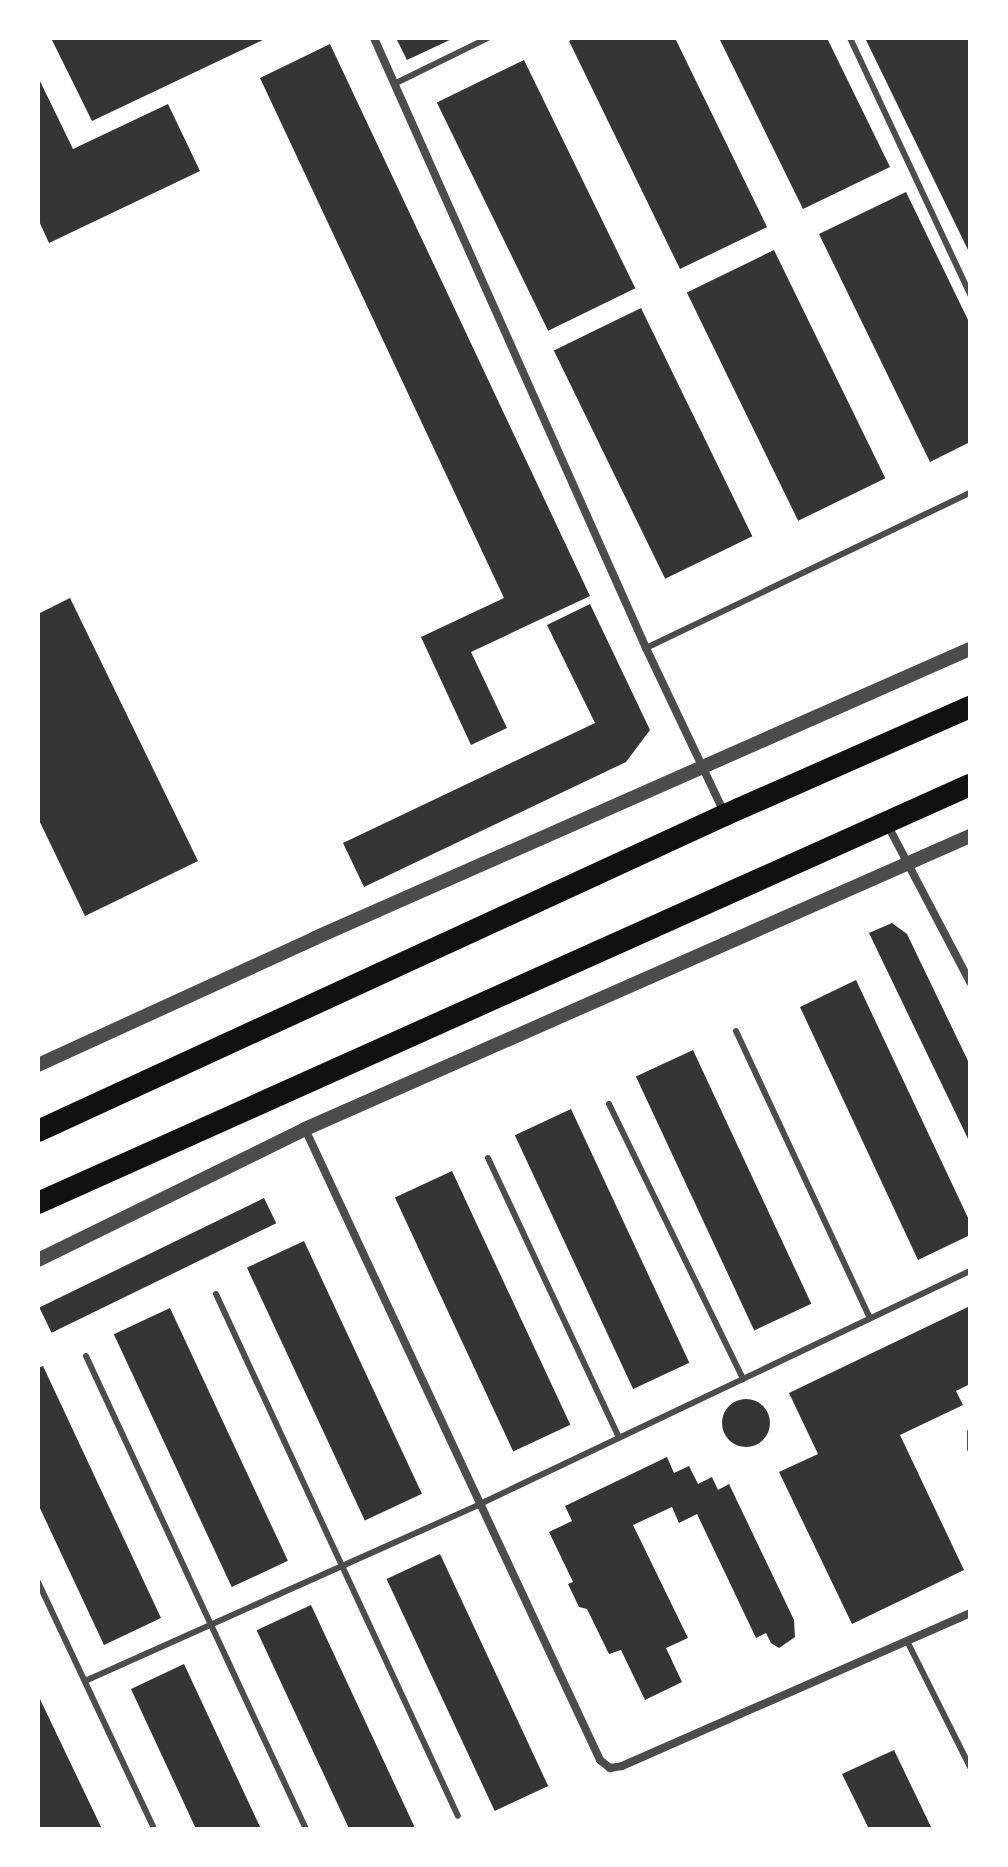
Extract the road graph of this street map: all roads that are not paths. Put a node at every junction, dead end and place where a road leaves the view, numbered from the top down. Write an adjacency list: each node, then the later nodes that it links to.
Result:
1 (374, 38): 4 (street)
2 (488, 38): 4 (lane)
3 (850, 38): 5 (lane)
4 (396, 83): 7 (street)
5 (970, 294)
6 (970, 493): 7 (lane)
7 (646, 648): 10 (street)
8 (970, 649): 10 (street)
9 (970, 707): 12 (highway)
10 (701, 766): 12 (street); 18 (street)
11 (970, 785): 13 (highway)
12 (725, 815): 21 (highway)
13 (886, 822): 15 (street); 23 (highway)
14 (970, 836): 15 (street)
15 (909, 864): 16 (street); 20 (street)
16 (970, 982)
17 (736, 1031): 27 (lane)
18 (38, 1065)
19 (609, 1104): 29 (lane)
20 (305, 1129): 24 (street); 33 (street)
21 (38, 1131)
22 (488, 1158): 31 (lane)
23 (38, 1203)
24 (38, 1260)
25 (970, 1271): 27 (lane)
26 (216, 1294): 34 (lane)
27 (870, 1318): 29 (lane)
28 (86, 1356): 37 (lane)
29 (743, 1379): 31 (lane)
30 (970, 1432): 32 (lane)
31 (619, 1438): 33 (lane)
32 (970, 1449)
33 (480, 1504): 34 (lane); 38 (street)
34 (342, 1566): 37 (lane); 41 (lane)
35 (38, 1582): 39 (lane)
36 (970, 1613): 38 (street)
37 (212, 1624): 39 (lane); 43 (lane)
38 (907, 1641): 40 (lane)
39 (85, 1681): 42 (lane)
40 (970, 1767)
41 (458, 1816)
42 (154, 1829)
43 (306, 1829)

